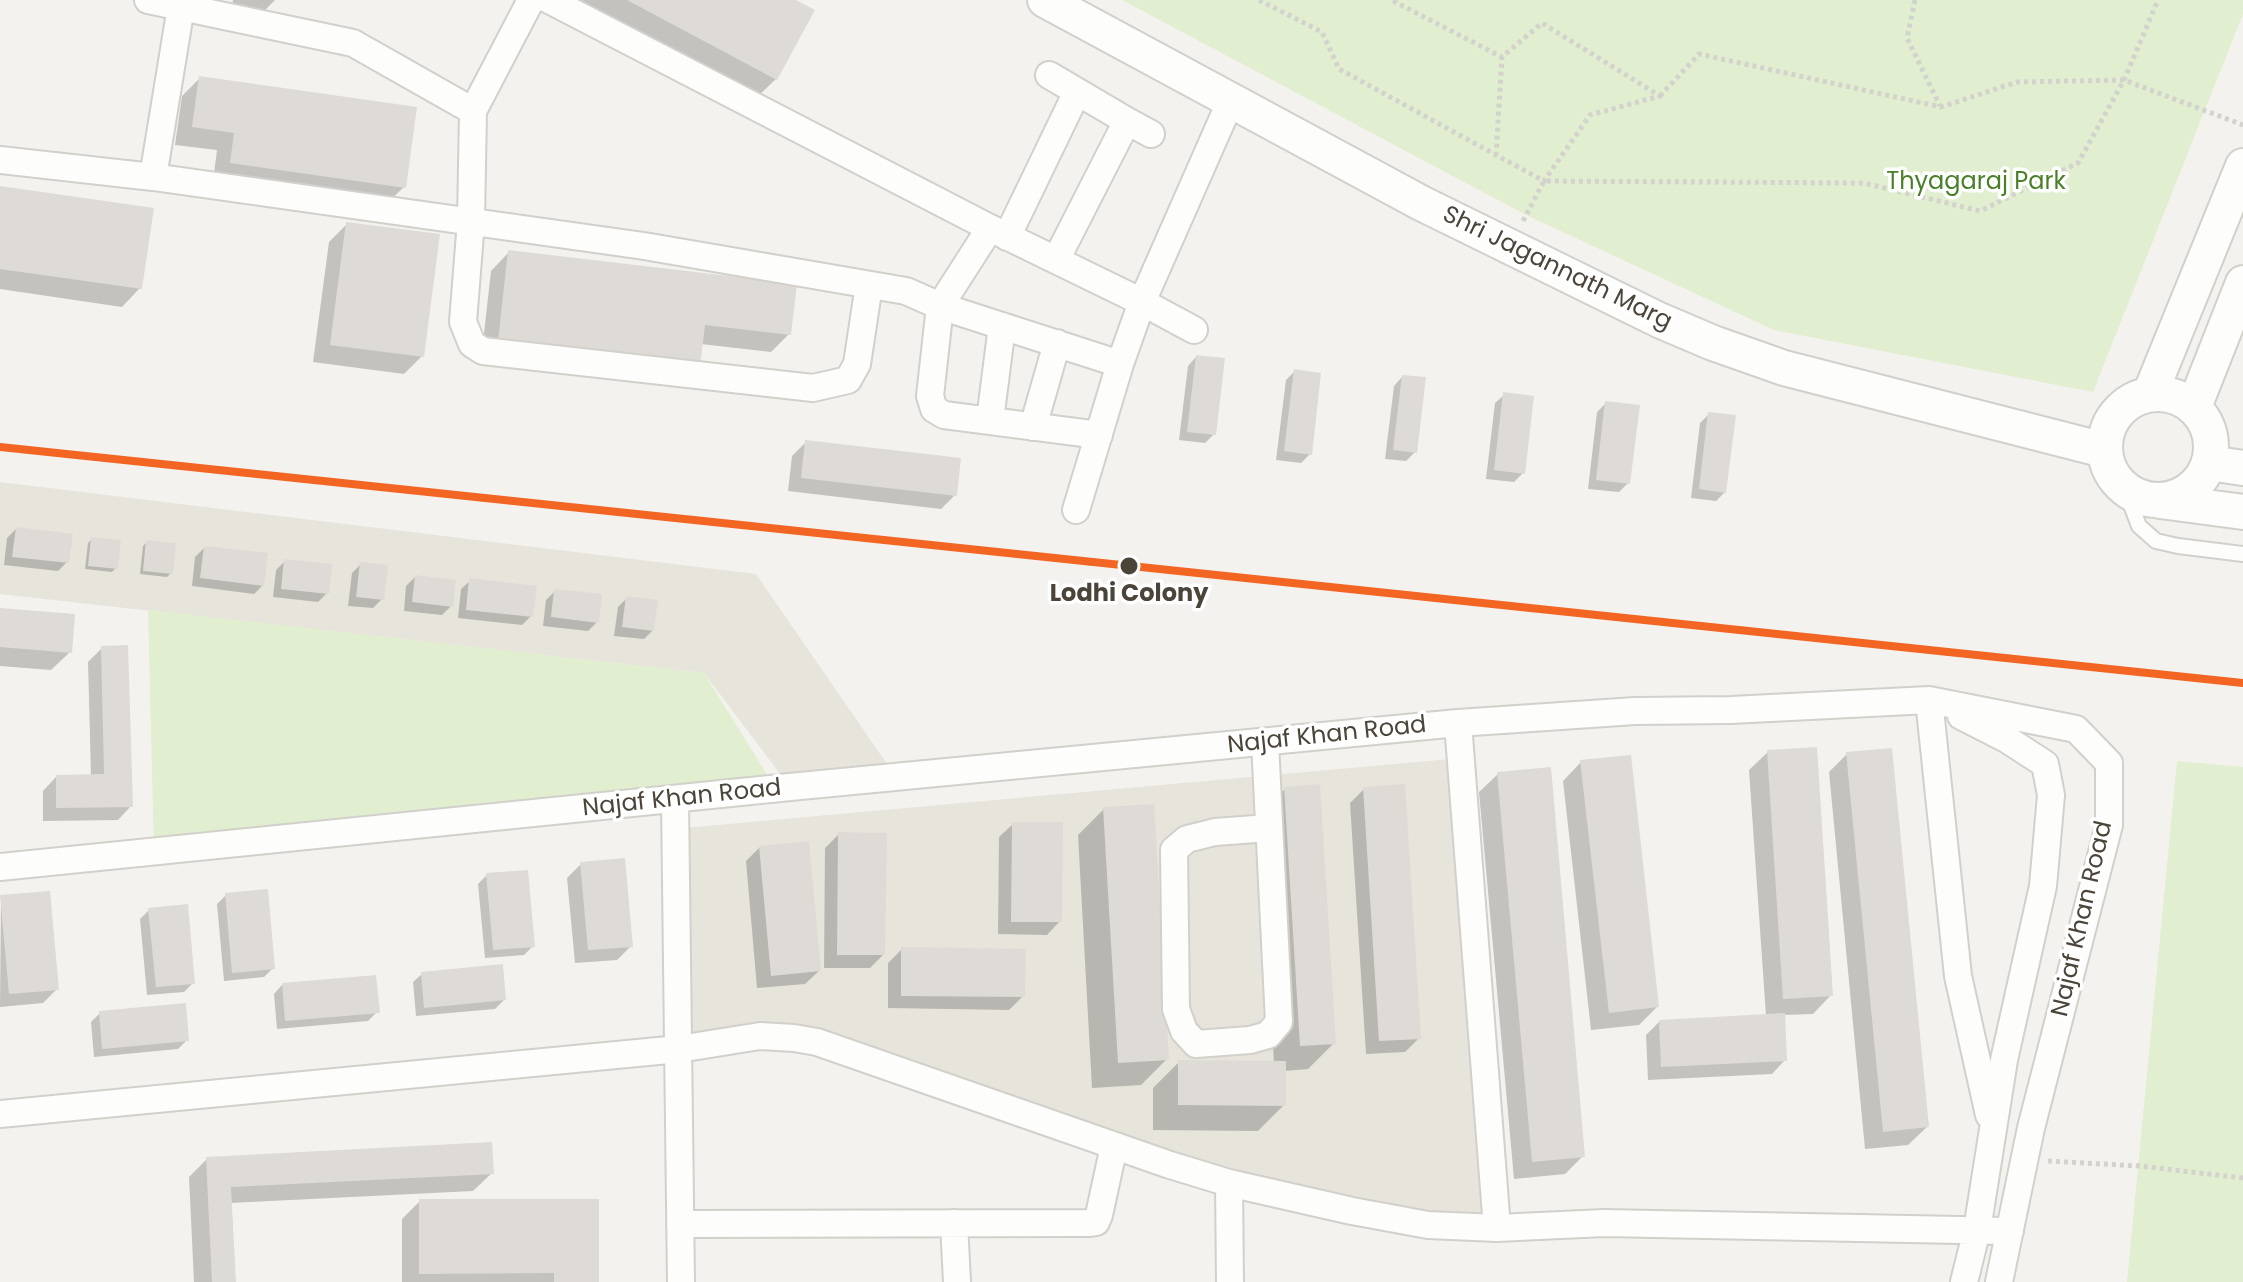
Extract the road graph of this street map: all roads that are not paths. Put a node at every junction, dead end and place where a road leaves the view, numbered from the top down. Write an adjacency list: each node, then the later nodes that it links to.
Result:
1 (148, 0): 5 (street)
2 (531, 0): 9 (street)
3 (549, 0): 16 (street)
4 (1045, 0): 8 (street, Shri Jagannath Marg)
5 (181, 7): 9 (street); 14 (street)
6 (1049, 75): 7 (street)
7 (1077, 92): 10 (street); 16 (street)
8 (1231, 100): 20 (street); 31 (street, Shri Jagannath Marg)
9 (473, 111): 15 (street)
10 (1127, 121): 11 (street); 17 (street)
11 (1151, 134)
12 (0, 160): 14 (street)
13 (2243, 166): 26 (street)
14 (153, 177): 15 (street)
15 (471, 221): 19 (street); 19 (street)
16 (998, 232): 17 (street); 21 (street)
17 (1056, 260): 20 (street)
18 (2243, 283): 27 (street)
19 (869, 285): 21 (street)
20 (1142, 302): 23 (street); 25 (street)
21 (940, 306): 22 (street); 28 (street)
22 (1002, 326): 24 (street); 28 (street)
23 (1194, 330)
24 (1057, 343): 25 (street); 29 (street)
25 (1120, 364): 30 (street)
26 (2150, 394): 27 (street); 31 (street)
27 (2194, 407): 32 (street)
28 (990, 420): 29 (street)
29 (1033, 427): 30 (street)
30 (1099, 435): 35 (street)
31 (2104, 450): 34 (street)
32 (2209, 463): 33 (street); 34 (street)
33 (2243, 468)
34 (2140, 495): 36 (street); 37 (lane)
35 (1076, 510)
36 (2243, 512)
37 (2243, 554)
38 (1929, 700): 39 (street, Najaf Khan Road); 46 (street); 46 (street); 53 (street, Najaf Khan Road)
39 (1458, 723): 40 (street, Najaf Khan Road); 51 (street)
40 (1265, 742): 41 (street, Najaf Khan Road); 42 (street)
41 (675, 800): 43 (street, Najaf Khan Road); 44 (street)
42 (1269, 828): 42 (street)
43 (0, 867)
44 (679, 1049): 45 (street); 47 (street); 50 (street)
45 (0, 1114)
46 (1993, 1131): 52 (street)
47 (1114, 1146): 48 (street); 49 (street)
48 (1229, 1183): 51 (street); 56 (street)
49 (954, 1223): 50 (street); 55 (street)
50 (680, 1224): 54 (street)
51 (1497, 1228): 52 (street)
52 (1977, 1230): 53 (street); 57 (street)
53 (2010, 1231): 58 (street, Najaf Khan Road)
54 (681, 1282)
55 (957, 1282)
56 (1230, 1282)
57 (1964, 1282)
58 (1999, 1282)

